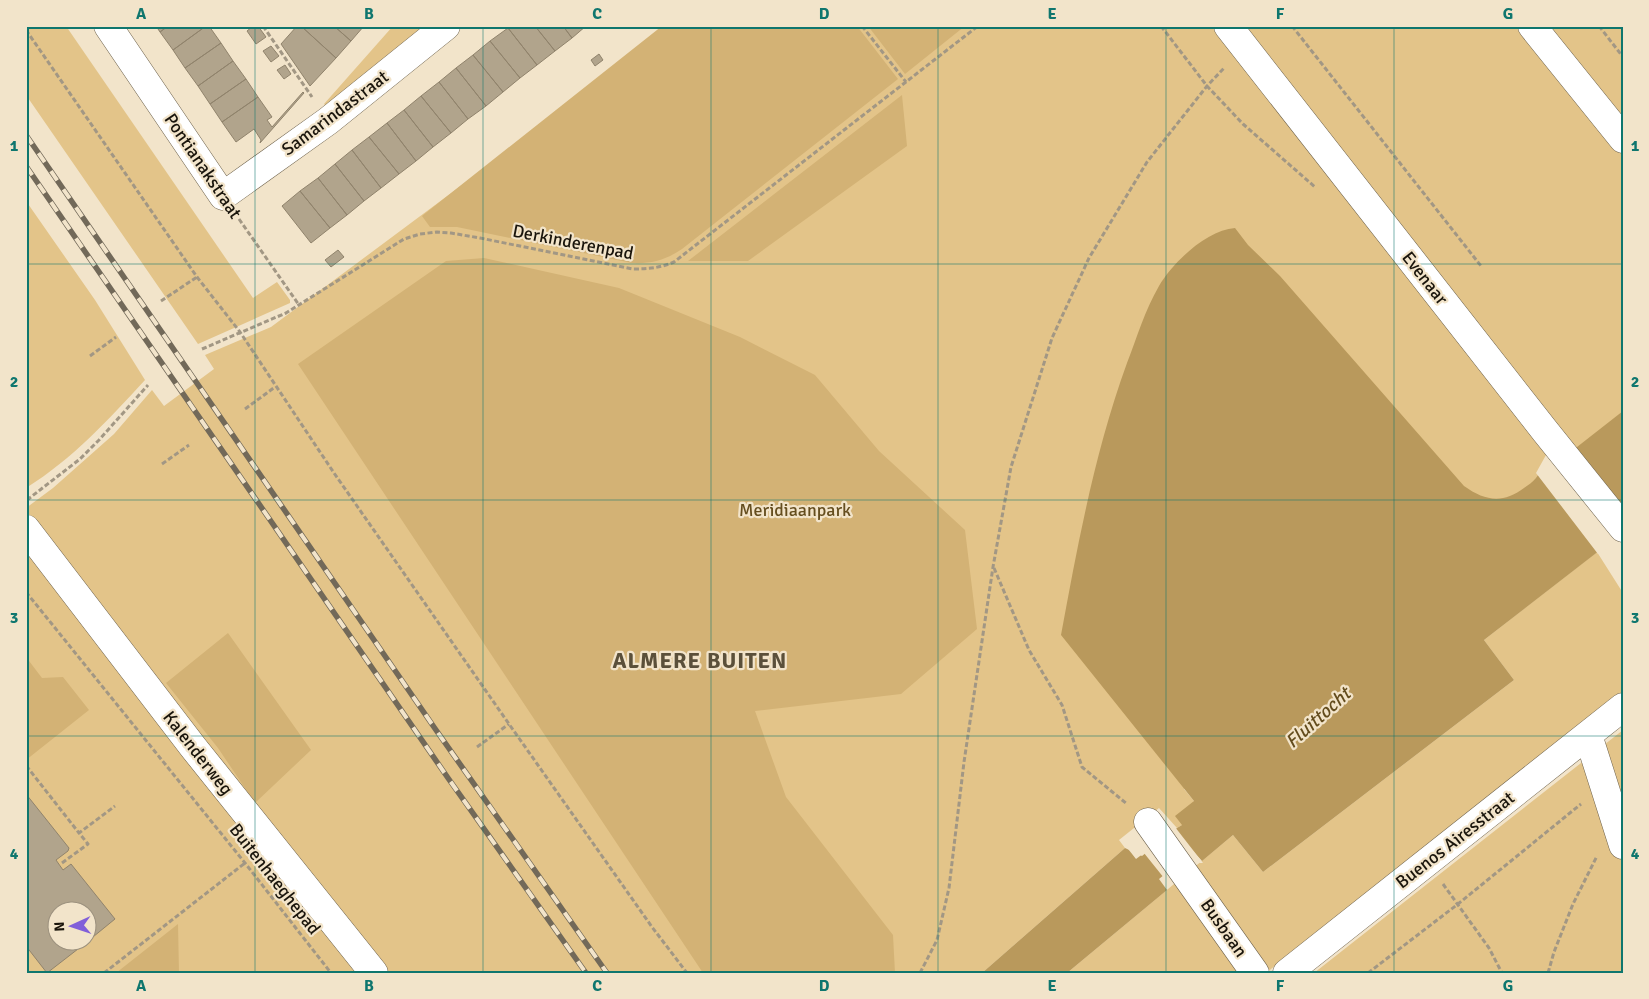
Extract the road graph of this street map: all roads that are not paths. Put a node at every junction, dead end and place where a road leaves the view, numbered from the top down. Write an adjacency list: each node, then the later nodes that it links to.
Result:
1 (108, 26): 6 (street, Pontianakstraat)
2 (446, 26): 6 (street, Samarindastraat)
3 (1228, 26): 7 (street, Evenaar)
4 (1532, 26): 5 (street)
5 (1623, 139)
6 (222, 196)
7 (1623, 528)
8 (26, 529): 13 (street, Kalenderweg)
9 (1623, 707): 10 (street, Buenos Airesstraat)
10 (1588, 735): 12 (street); 15 (street, Buenos Airesstraat)
11 (1148, 822): 14 (street, Busbaan)
12 (1620, 835)
13 (374, 973)
14 (1255, 973)
15 (1287, 973)

